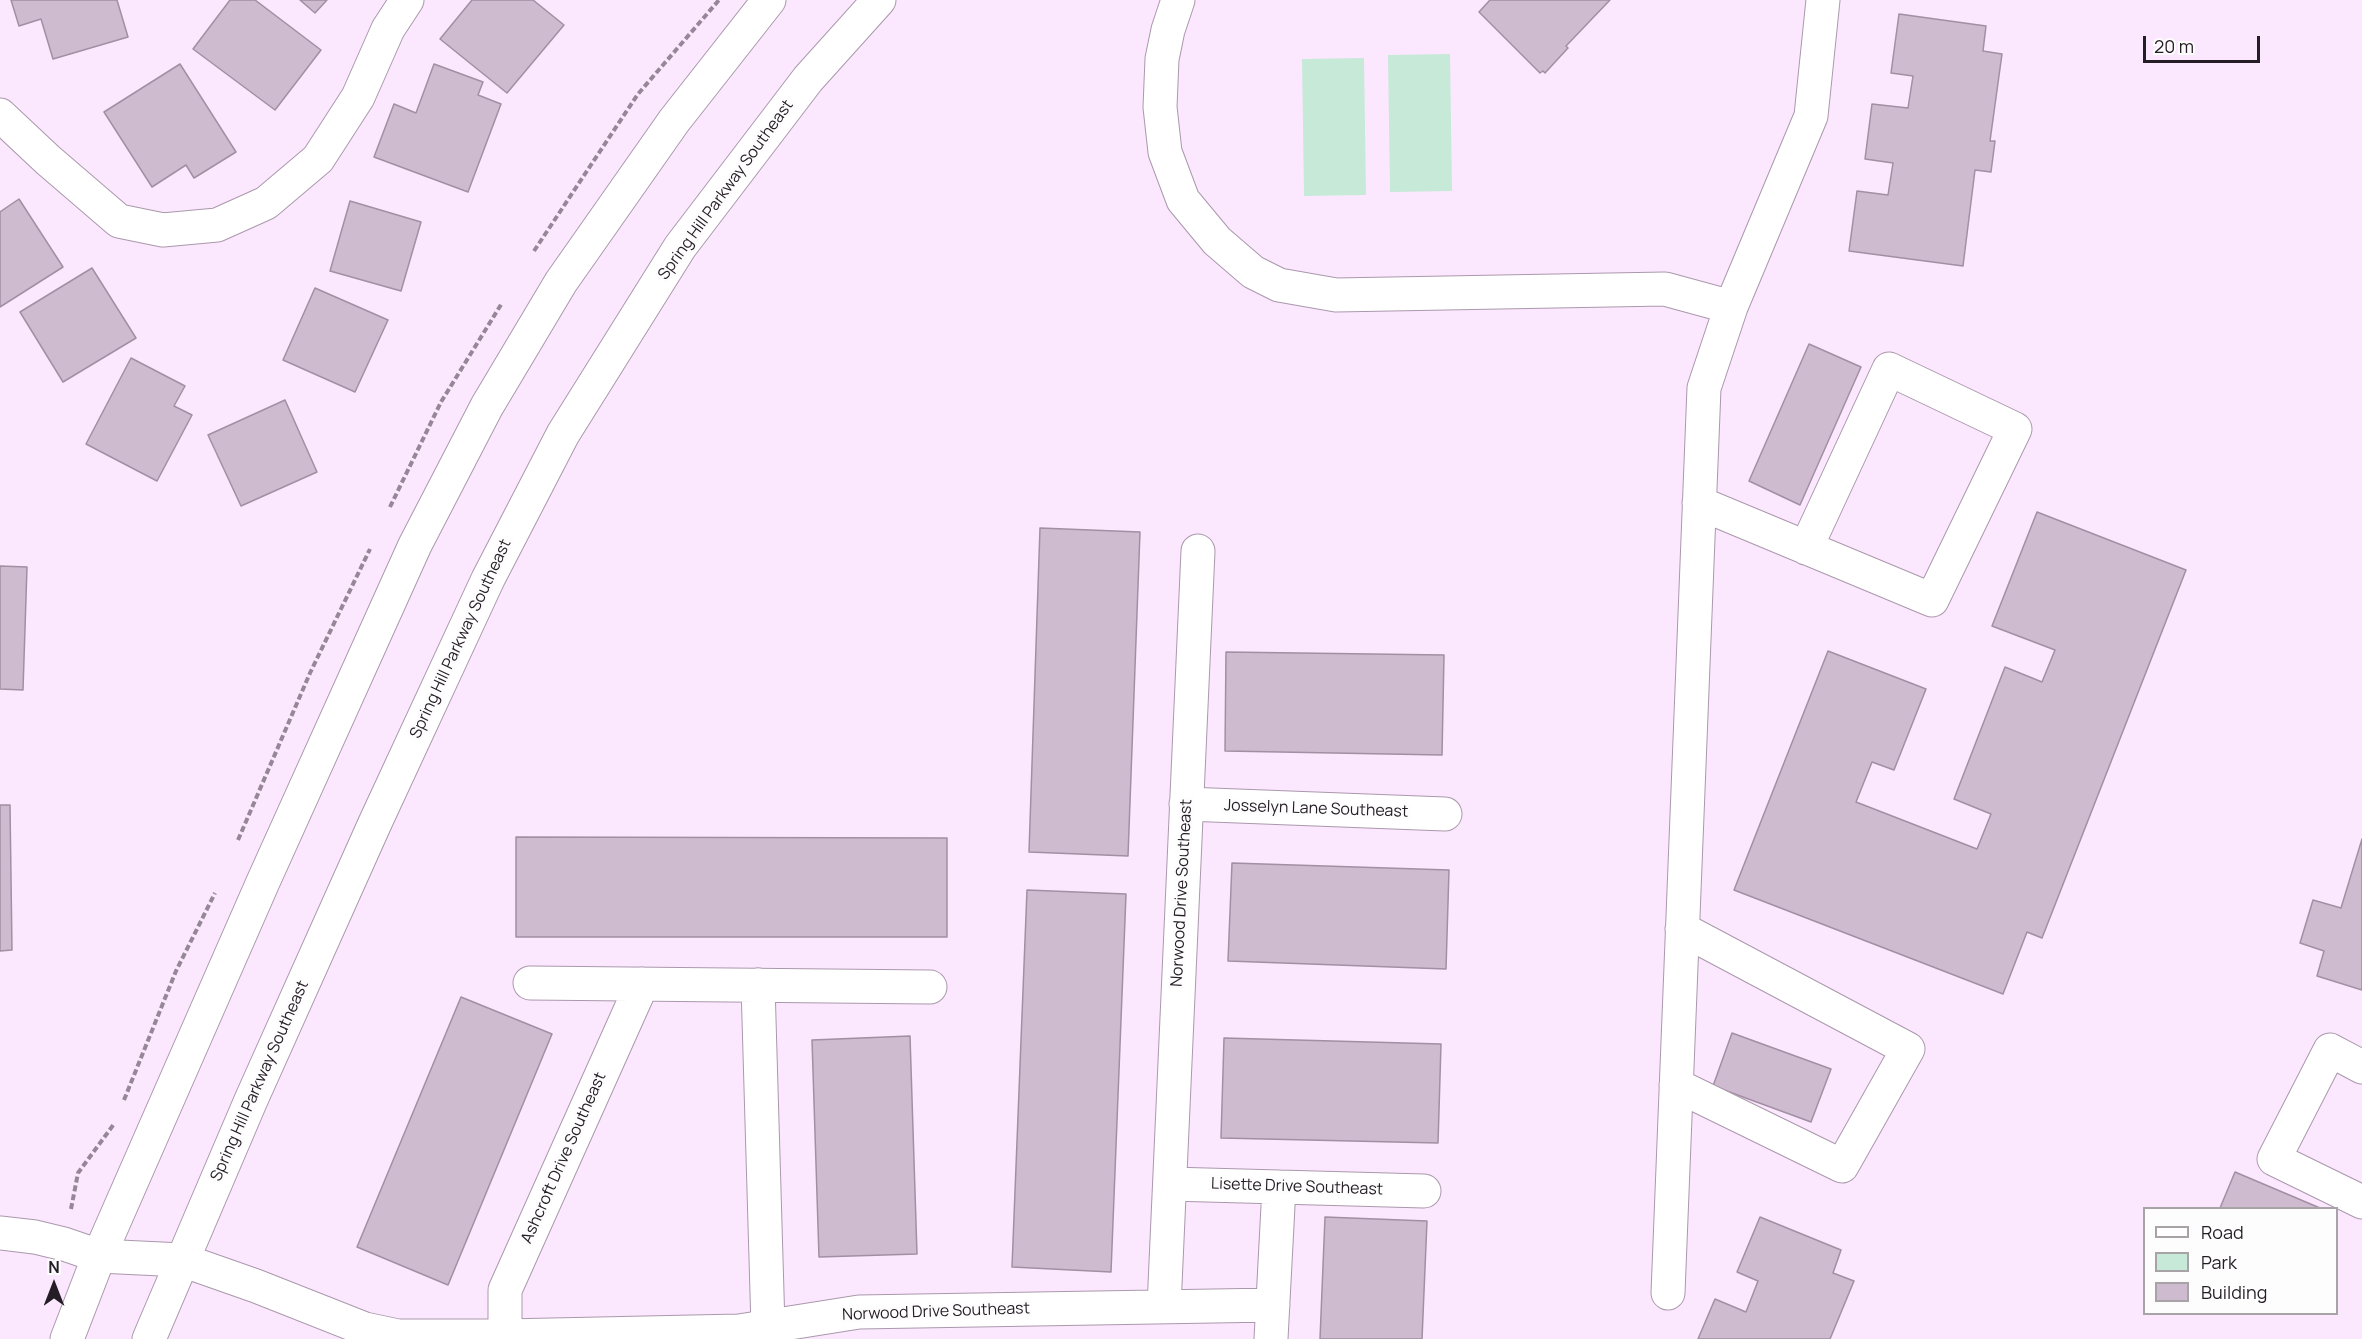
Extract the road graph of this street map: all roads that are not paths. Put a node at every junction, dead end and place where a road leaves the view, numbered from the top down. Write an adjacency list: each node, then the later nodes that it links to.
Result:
1 (407, 0): 6 (street)
2 (769, 0): 25 (street)
3 (879, 0): 26 (street, Spring Hill Parkway Southeast)
4 (1178, 0): 7 (street)
5 (1823, 0): 7 (street)
6 (0, 115)
7 (1731, 307): 8 (street)
8 (1699, 503): 9 (street); 13 (street)
9 (1806, 548): 9 (street)
10 (1198, 551): 11 (street, Norwood Drive Southeast)
11 (1186, 804): 12 (street, Josselyn Lane Southeast); 20 (street, Norwood Drive Southeast)
12 (1445, 814)
13 (1682, 929): 19 (street); 19 (street)
14 (530, 983): 15 (street)
15 (642, 984): 16 (street); 31 (street, Ashcroft Drive Southeast)
16 (758, 985): 17 (street); 30 (street)
17 (930, 987)
18 (2362, 1067): 23 (street)
19 (1676, 1085): 27 (street)
20 (1170, 1184): 21 (street, Lisette Drive Southeast); 29 (street, Norwood Drive Southeast)
21 (1279, 1187): 22 (street, Lisette Drive Southeast); 28 (street)
22 (1424, 1191)
23 (2362, 1202)
24 (0, 1233): 25 (street, Norwood Drive Southeast)
25 (99, 1256): 26 (street, Norwood Drive Southeast); 32 (street)
26 (182, 1260): 31 (street, Norwood Drive Southeast); 33 (street, Spring Hill Parkway Southeast)
27 (1668, 1293)
28 (1273, 1305): 29 (street, Norwood Drive Southeast); 34 (street)
29 (1164, 1307): 30 (street, Norwood Drive Southeast)
30 (768, 1327): 31 (street, Norwood Drive Southeast)
31 (505, 1336)
32 (68, 1339)
33 (149, 1339)
34 (1272, 1339)

